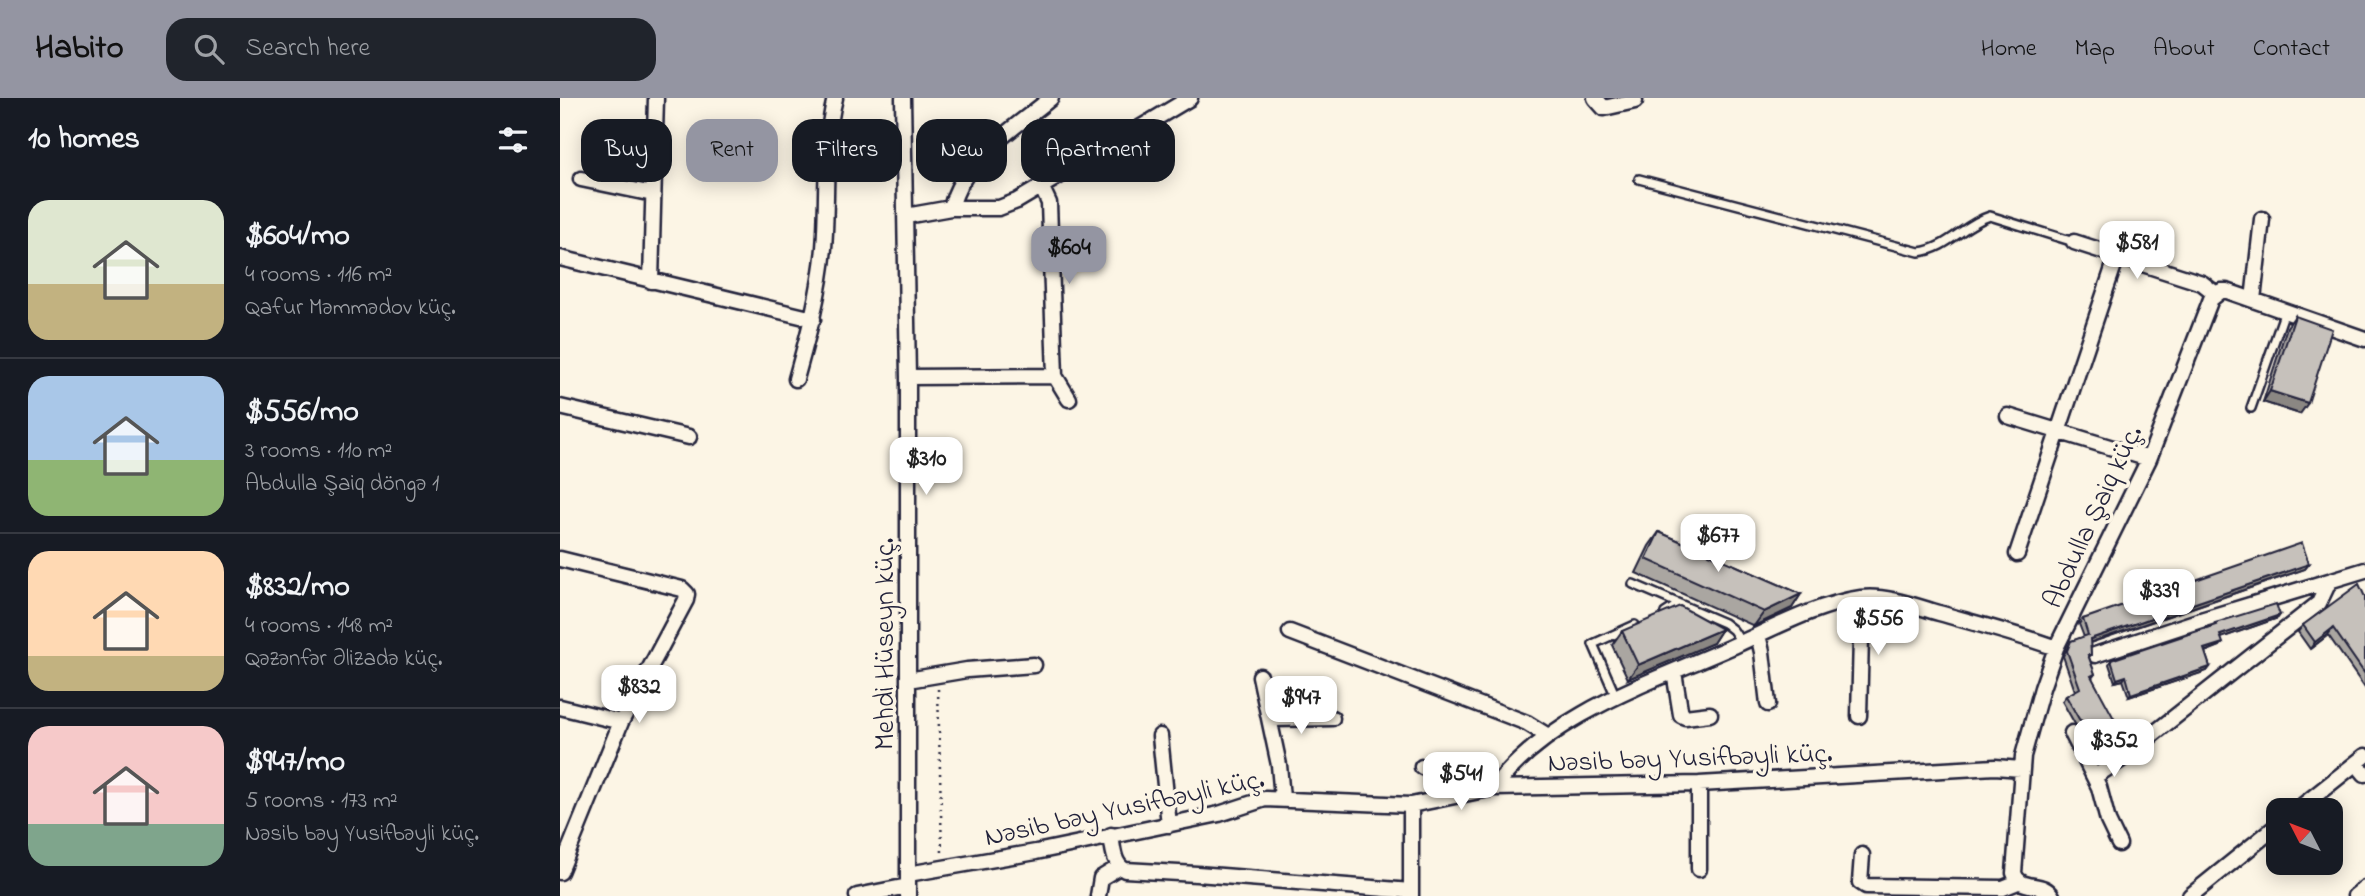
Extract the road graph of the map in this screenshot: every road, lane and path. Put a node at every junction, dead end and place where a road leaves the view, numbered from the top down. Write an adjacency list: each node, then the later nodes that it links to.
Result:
1 (656, 98): 11 (street)
2 (835, 98): 22 (street)
3 (903, 98): 13 (street, Mehdi Hüseyn küç.)
4 (1051, 98): 12 (street)
5 (1190, 98): 10 (street)
6 (1595, 98): 7 (street)
7 (1635, 101)
8 (1639, 179): 15 (lane)
9 (595, 182): 11 (street)
10 (1042, 188): 12 (street); 24 (street)
11 (653, 194): 18 (street)
12 (951, 208): 13 (street)
13 (906, 216): 25 (street, Mehdi Hüseyn küç.)
14 (2262, 219): 20 (street)
15 (2074, 242): 16 (street)
16 (2117, 256): 19 (street); 31 (street)
17 (560, 258): 18 (street)
18 (651, 282): 22 (street)
19 (2216, 294): 20 (street); 33 (street, Abdulla Şaiq küç.)
20 (2253, 300): 21 (street)
21 (2284, 311): 23 (street); 29 (lane)
22 (813, 319): 26 (street)
23 (2365, 339)
24 (1055, 376): 25 (street); 27 (street)
25 (908, 377): 52 (street, Mehdi Hüseyn küç.)
26 (796, 379)
27 (1069, 399)
28 (560, 407): 32 (street)
29 (2251, 408)
30 (2008, 416): 31 (street)
31 (2059, 432): 33 (street); 34 (street)
32 (689, 437)
33 (2149, 459): 46 (street, Abdulla Şaiq küç.)
34 (2017, 554)
35 (560, 559): 60 (street)
36 (2365, 570): 37 (street)
37 (2329, 582): 47 (street); 67 (street)
38 (1633, 584): 40 (lane)
39 (1862, 598): 44 (street); 46 (street); 57 (street)
40 (1679, 604): 41 (lane); 45 (lane)
41 (1655, 617)
42 (1643, 622): 53 (lane)
43 (1290, 632): 63 (street)
44 (1758, 635): 45 (street); 54 (street)
45 (1741, 643): 49 (street)
46 (2056, 648): 66 (street, Abdulla Şaiq küç.)
47 (2095, 655)
48 (1034, 665): 50 (street)
49 (1674, 672): 53 (street); 56 (street)
50 (938, 675): 52 (street); 80 (path)
51 (1260, 676): 59 (street)
52 (908, 680): 84 (street, Mehdi Hüseyn küç.)
53 (1616, 697): 63 (street)
54 (1768, 704)
55 (560, 707): 60 (street)
56 (1710, 714)
57 (1859, 716)
58 (1332, 718): 59 (street)
59 (1270, 719): 71 (street)
60 (621, 722): 82 (street)
61 (2072, 733): 67 (street)
62 (1160, 736): 74 (street)
63 (1548, 736): 69 (street)
64 (2362, 764): 72 (street)
65 (1422, 766): 70 (street)
66 (2021, 769): 68 (street, Nəsib bəy Yusifbəyli küç.); 83 (street, Abdulla Şaiq küç.)
67 (2094, 777): 77 (street)
68 (1699, 783): 69 (street, Nəsib bəy Yusifbəyli küç.); 81 (street)
69 (1494, 788): 70 (street, Nəsib bəy Yusifbəyli küç.)
70 (1454, 796): 73 (street, Nəsib bəy Yusifbəyli küç.)
71 (1282, 798): 73 (street, Nəsib bəy Yusifbəyli küç.); 74 (street, Nəsib bəy Yusifbəyli küç.)
72 (2314, 798)
73 (1411, 805): 86 (street)
74 (1168, 825): 75 (street, Nəsib bəy Yusifbəyli küç.)
75 (1111, 835): 79 (street); 80 (street, Nəsib bəy Yusifbəyli küç.)
76 (2266, 835): 90 (street)
77 (2119, 844)
78 (1862, 855): 83 (street)
79 (1119, 867): 86 (street); 88 (street)
80 (942, 868): 84 (street, Nəsib bəy Yusifbəyli küç.)
81 (1699, 869)
82 (560, 871)
83 (2018, 881): 89 (street)
84 (908, 885): 87 (street, Nəsib bəy Yusifbəyli küç.)
85 (2365, 888): 91 (street)
86 (1411, 893)
87 (856, 896)
88 (1098, 896)
89 (2052, 896)
90 (2190, 896)
91 (2355, 896)

